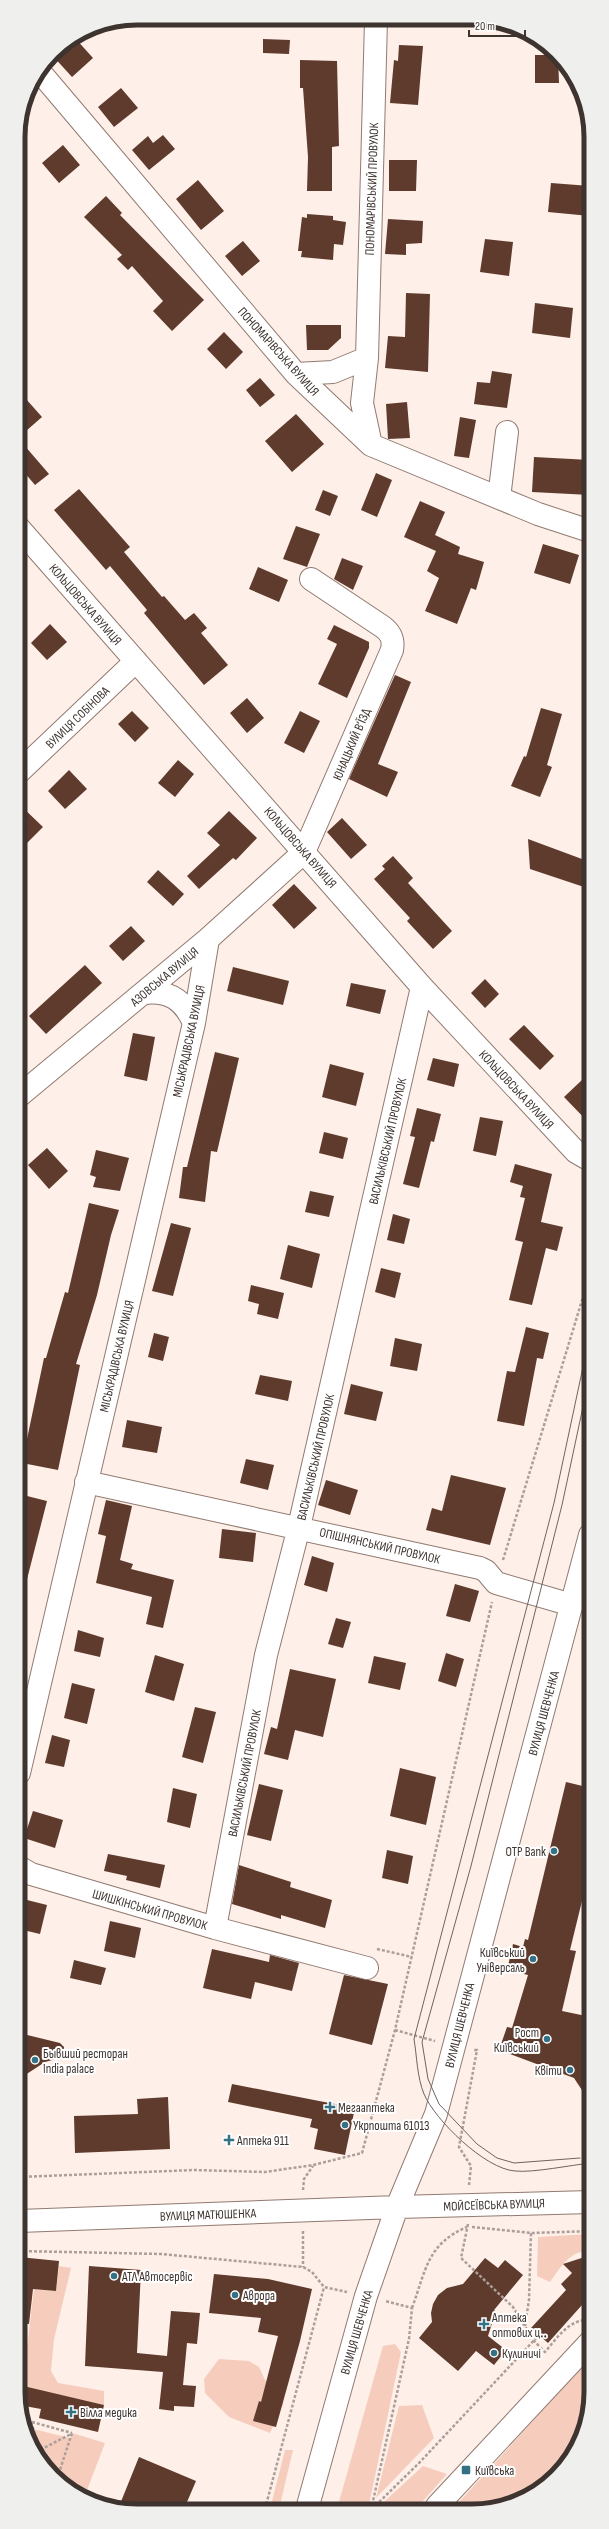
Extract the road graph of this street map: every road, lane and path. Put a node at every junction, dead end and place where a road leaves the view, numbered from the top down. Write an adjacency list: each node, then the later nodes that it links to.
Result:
1 (376, 25): 3 (street, ПОНОМАРІВСЬКИЙ ПРОВУЛОК)
2 (43, 76): 4 (street, ПОНОМАРІВСЬКА ВУЛИЦЯ)
3 (367, 358): 4 (street); 6 (street, ПОНОМАРІВСЬКИЙ ПРОВУЛОК)
4 (296, 374): 6 (street, ПОНОМАРІВСЬКА ВУЛИЦЯ)
5 (507, 432): 7 (street)
6 (371, 445): 7 (street, ПОНОМАРІВСЬКА ВУЛИЦЯ)
7 (499, 498): 8 (street, ПОНОМАРІВСЬКА ВУЛИЦЯ)
8 (584, 529)
9 (25, 535): 11 (street, КОЛЬЦОВСЬКА ВУЛИЦЯ)
10 (311, 579): 13 (street, ЮНАЦЬКИЙ В’ЇЗД)
11 (136, 661): 12 (street, ВУЛИЦЯ СОБІНОВА); 13 (street, КОЛЬЦОВСЬКА ВУЛИЦЯ)
12 (25, 766)
13 (304, 852): 14 (street, АЗОВСЬКА ВУЛИЦЯ); 15 (street, КОЛЬЦОВСЬКА ВУЛИЦЯ)
14 (208, 939): 16 (street, АЗОВСЬКА ВУЛИЦЯ); 17 (street, МІСЬКРАДІВСЬКА ВУЛИЦЯ)
15 (422, 987): 19 (street, КОЛЬЦОВСЬКА ВУЛИЦЯ); 22 (street, ВАСИЛЬКІВСЬКИЙ ПРОВУЛОК)
16 (144, 993): 17 (street); 18 (street, АЗОВСЬКА ВУЛИЦЯ)
17 (194, 1023): 21 (street, МІСЬКРАДІВСЬКА ВУЛИЦЯ)
18 (25, 1091)
19 (584, 1157)
20 (584, 1294): 24 (path)
21 (86, 1482): 22 (street, ОПІШНЯНСЬКИЙ ПРОВУЛОК); 26 (street, МІСЬКРАДІВСЬКА ВУЛИЦЯ)
22 (299, 1527): 24 (street, ОПІШНЯНСЬКИЙ ПРОВУЛОК); 28 (street, ВАСИЛЬКІВСЬКИЙ ПРОВУЛОК)
23 (584, 1558): 25 (street, ВУЛИЦЯ ШЕВЧЕНКА)
24 (496, 1583): 25 (street, ОПІШНЯНСЬКИЙ ПРОВУЛОК)
25 (572, 1605): 31 (street, ВУЛИЦЯ ШЕВЧЕНКА)
26 (25, 1747)
27 (25, 1870): 28 (street, ШИШКІНСЬКИЙ ПРОВУЛОК)
28 (215, 1928): 29 (street, ШИШКІНСЬКИЙ ПРОВУЛОК)
29 (367, 1968)
30 (395, 2030): 31 (path)
31 (454, 2045): 35 (street, ВУЛИЦЯ ШЕВЧЕНКА)
32 (476, 2050): 34 (path)
33 (584, 2202): 34 (street, МОЙСЕЇВСЬКА ВУЛИЦЯ)
34 (468, 2204): 35 (street, МОЙСЕЇВСЬКА ВУЛИЦЯ); 37 (path)
35 (398, 2207): 36 (street, ВУЛИЦЯ МАТЮШЕНКА); 42 (street, ВУЛИЦЯ ШЕВЧЕНКА)
36 (25, 2222)
37 (468, 2227): 39 (path); 43 (path); 45 (path)
38 (584, 2231): 39 (path)
39 (531, 2233): 45 (path)
40 (25, 2251): 41 (path)
41 (324, 2287): 42 (path); 53 (path)
42 (366, 2296): 43 (path); 54 (street, ВУЛИЦЯ ШЕВЧЕНКА)
43 (412, 2308): 55 (path)
44 (584, 2320): 47 (path)
45 (524, 2326): 47 (path)
46 (539, 2335): 47 (path)
47 (534, 2341): 56 (path)
48 (584, 2348): 57 (street)
49 (72, 2434): 50 (path); 51 (path); 52 (path)
50 (38, 2444)
51 (41, 2450)
52 (59, 2472)
53 (267, 2504)
54 (308, 2504)
55 (372, 2504)
56 (377, 2504)
57 (439, 2504)

